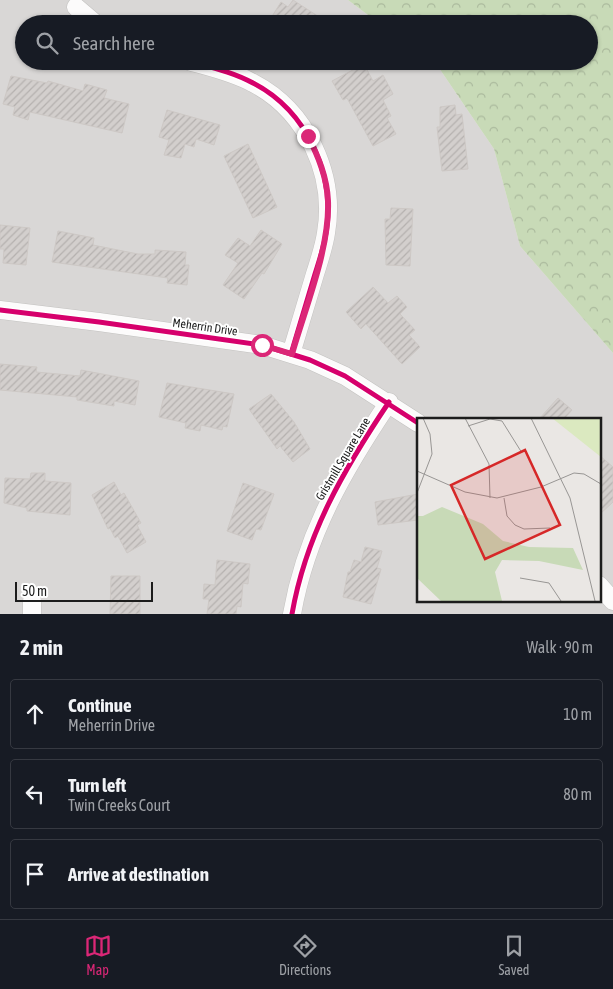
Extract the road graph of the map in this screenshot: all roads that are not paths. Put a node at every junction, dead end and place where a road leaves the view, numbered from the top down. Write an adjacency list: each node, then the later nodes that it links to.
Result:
1 (76, 7): 2 (street)
2 (85, 15)
3 (218, 70): 5 (street)
4 (0, 310): 5 (street, Meherrin Drive)
5 (292, 354): 6 (street, Meherrin Drive)
6 (389, 402): 7 (street, Meherrin Drive); 10 (street, Gristmill Square Lane)
7 (417, 422)
8 (600, 587): 9 (street)
9 (613, 601)
10 (292, 614)

